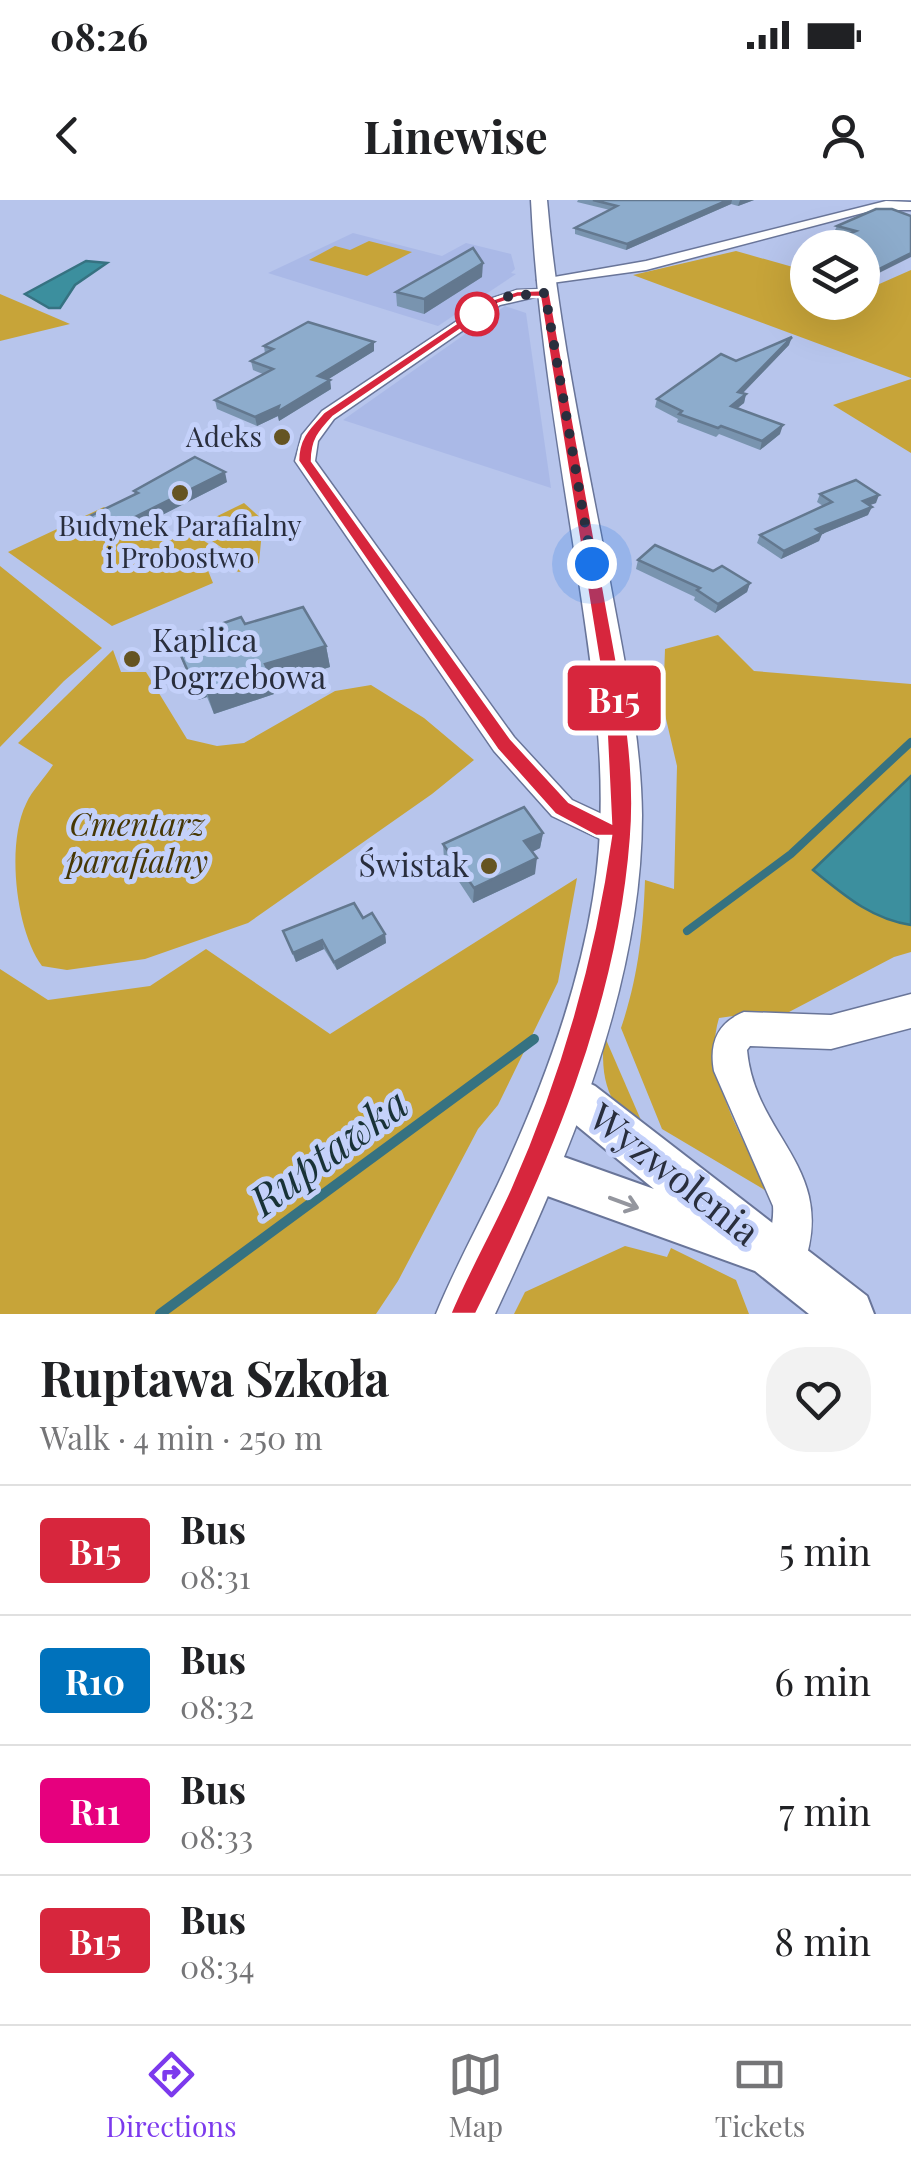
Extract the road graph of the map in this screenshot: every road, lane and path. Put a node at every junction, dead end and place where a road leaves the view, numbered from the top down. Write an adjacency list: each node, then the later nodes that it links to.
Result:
1 (538, 200): 4 (main road)
2 (852, 205): 3 (street); 4 (street)
3 (911, 206)
4 (544, 286): 5 (main road); 5 (street)
5 (621, 837): 7 (main road)
6 (911, 1011): 9 (street)
7 (562, 1092): 8 (main road); 9 (street, Wyzwolenia)
8 (533, 1168): 9 (street, Wyzwolenia, one-way to 9); 10 (main road)
9 (784, 1260): 11 (street, Wyzwolenia)
10 (465, 1314)
11 (849, 1314)

